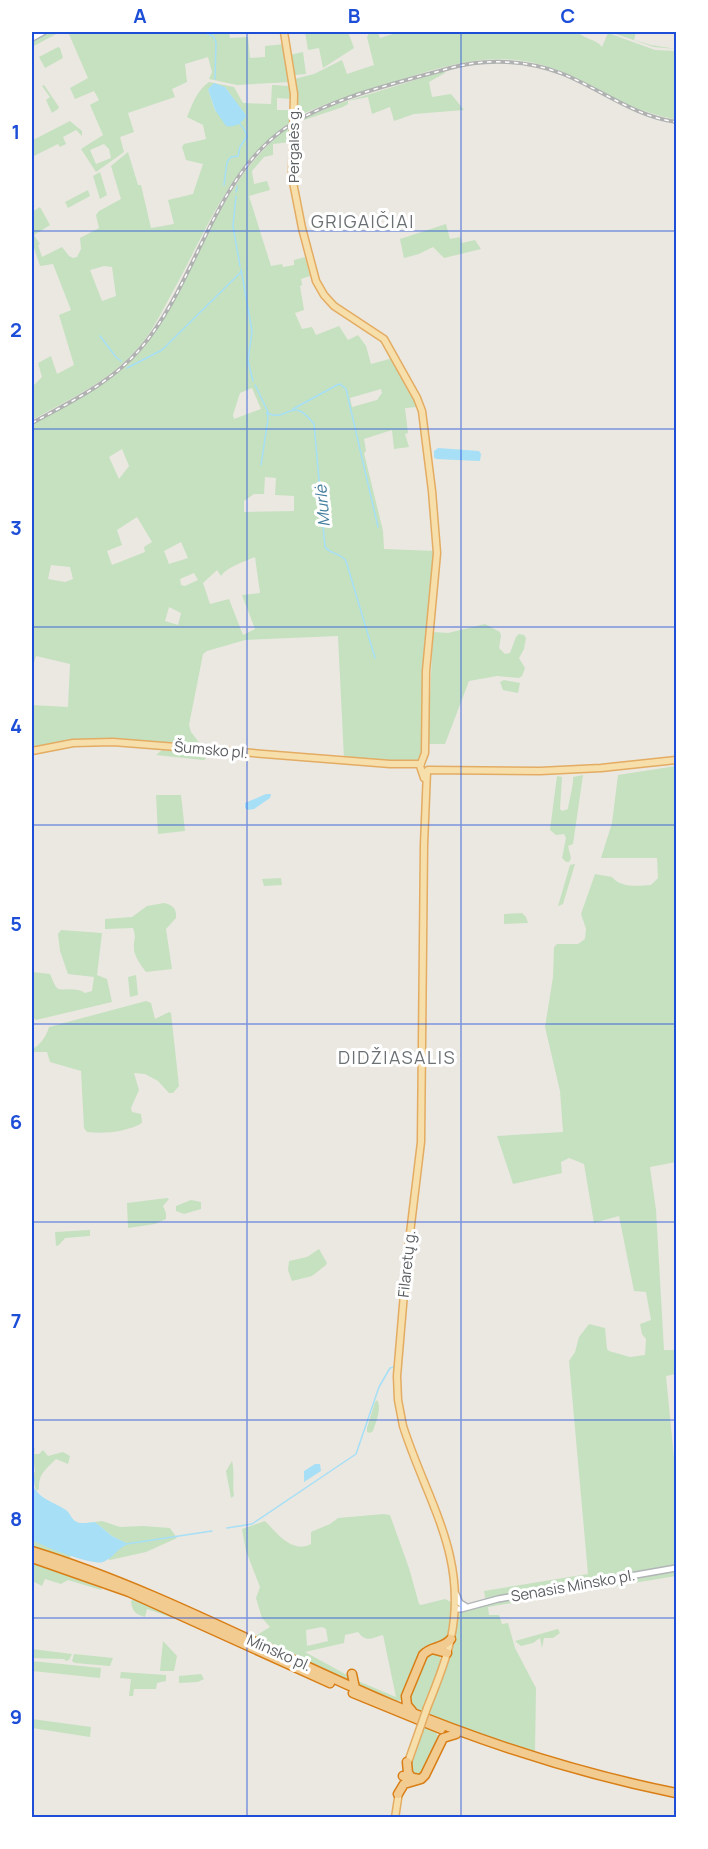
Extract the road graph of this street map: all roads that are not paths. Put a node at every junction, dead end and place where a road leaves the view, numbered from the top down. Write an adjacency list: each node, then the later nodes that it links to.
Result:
1 (43, 32): 3 (main road)
2 (285, 32): 5 (main road, Pergalės g.)
3 (32, 38)
4 (32, 751): 7 (main road, Šumsko pl.)
5 (424, 753): 7 (main road, Filaretų g.)
6 (676, 760): 7 (main road, Šumsko pl.)
7 (424, 767): 11 (main road, Filaretų g.)
8 (32, 1551): 19 (highway, Minsko pl.)
9 (32, 1558): 21 (highway, Minsko pl.)
10 (676, 1568): 12 (main road, Senasis Minsko pl.)
11 (456, 1593): 12 (main road); 13 (main road, Filaretų g.)
12 (466, 1607): 13 (main road, Senasis Minsko pl.); 14 (main road)
13 (456, 1609): 14 (main road, Filaretų g.)
14 (454, 1621): 15 (main road, Filaretų g.)
15 (451, 1639): 16 (highway)
16 (438, 1651): 17 (highway); 18 (highway)
17 (444, 1664): 25 (main road, bridge)
18 (406, 1696): 19 (highway); 20 (highway)
19 (392, 1704): 20 (highway, Minsko pl.)
20 (412, 1712): 24 (highway, Minsko pl.)
21 (431, 1726): 22 (highway, Minsko pl.); 23 (highway)
22 (456, 1734): 23 (highway); 24 (highway, Minsko pl.)
23 (440, 1741): 26 (highway)
24 (527, 1756): 27 (highway, Minsko pl.)
25 (407, 1762): 26 (highway)
26 (412, 1778): 28 (main road); 28 (highway)
27 (676, 1793)
28 (398, 1794): 29 (main road)
29 (395, 1818)

